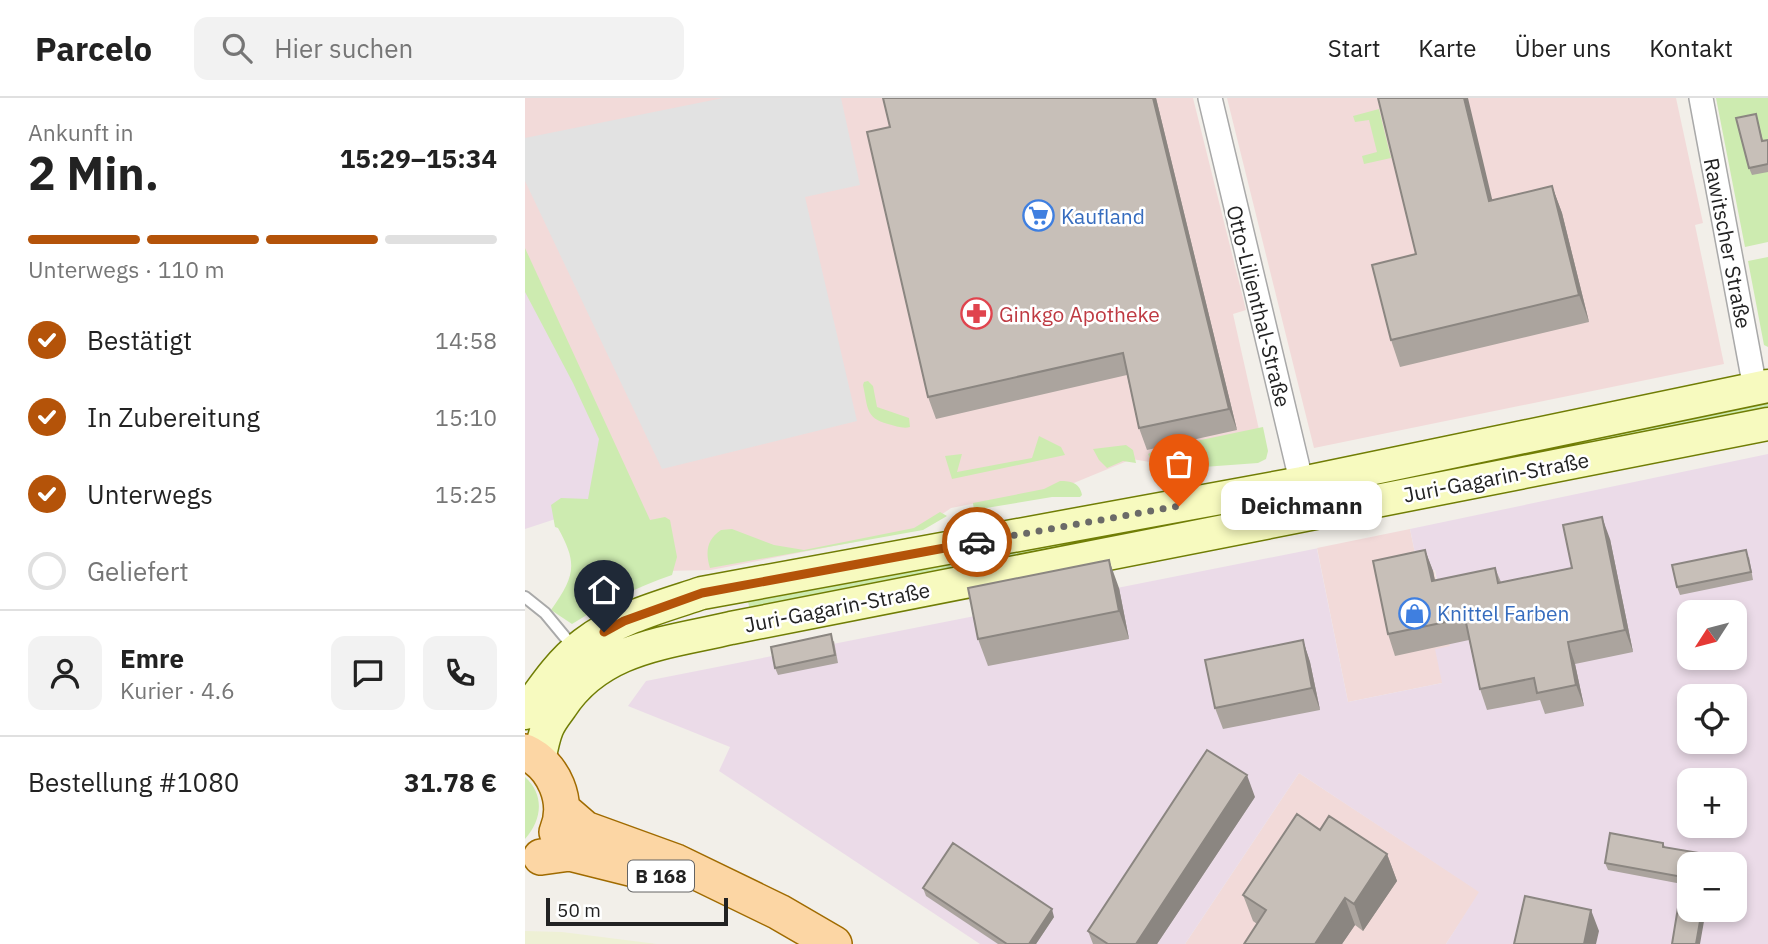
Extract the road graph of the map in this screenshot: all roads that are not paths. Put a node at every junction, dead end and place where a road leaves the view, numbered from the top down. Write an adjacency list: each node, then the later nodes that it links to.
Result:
1 (1210, 98): 5 (street, Otto-Lilienthal-Straße)
2 (1701, 98): 3 (street, Rawitscher Straße)
3 (1762, 387): 5 (street, Juri-Gagarin-Straße)
4 (1768, 424): 6 (street, Juri-Gagarin-Straße)
5 (1302, 482): 6 (street, Otto-Lilienthal-Straße); 8 (street, Juri-Gagarin-Straße)
6 (1309, 514): 10 (street, Juri-Gagarin-Straße)
7 (525, 597): 8 (lane)
8 (576, 651): 9 (street, Juri-Gagarin-Straße)
9 (525, 713)
10 (532, 756): 11 (main road)
11 (563, 810): 12 (main road, B 168); 13 (main road, B 168)
12 (533, 862): 13 (main road, B 168)
13 (779, 912): 14 (main road, B 168)
14 (834, 944)

